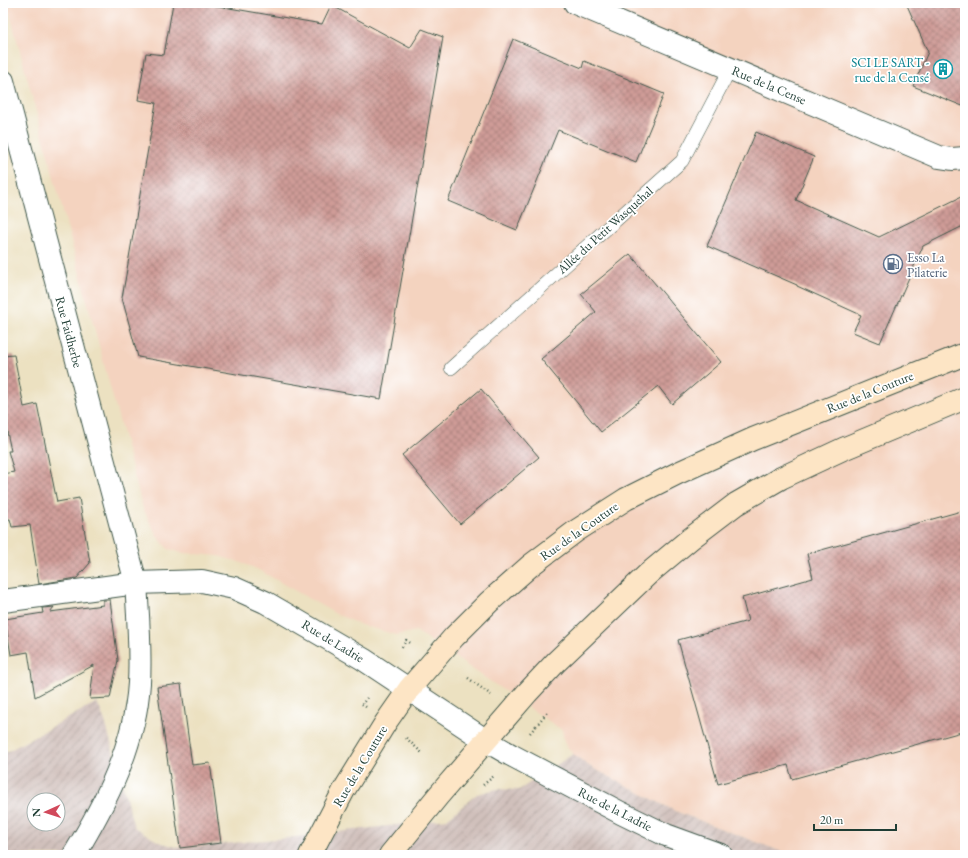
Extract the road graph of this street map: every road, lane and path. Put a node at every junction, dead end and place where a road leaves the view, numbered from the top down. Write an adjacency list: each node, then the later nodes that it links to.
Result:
1 (575, 3): 2 (street, Rue de la Cense)
2 (730, 69): 4 (street, Rue de la Cense); 6 (lane, Allée du Petit Wasquehal)
3 (3, 81): 8 (street, Rue Faidherbe)
4 (965, 158)
5 (965, 354): 13 (street, Rue de la Couture)
6 (451, 368)
7 (965, 398): 18 (street)
8 (136, 583): 9 (street, Rue de Ladrie); 13 (street, Rue de Ladrie); 21 (street, Rue Faidherbe)
9 (3, 601)
10 (412, 644): 11 (path)
11 (402, 647)
12 (468, 678): 14 (path)
13 (409, 689): 18 (street, Rue de Ladrie); 22 (street, Rue de la Couture)
14 (492, 696)
15 (550, 708): 16 (path)
16 (536, 726)
17 (405, 737): 19 (path)
18 (485, 740): 20 (street, Rue de Ladrie); 23 (street)
19 (422, 753)
20 (511, 755): 24 (street, Rue de la Ladrie)
21 (74, 855)
22 (310, 855)
23 (390, 855)
24 (721, 855)

